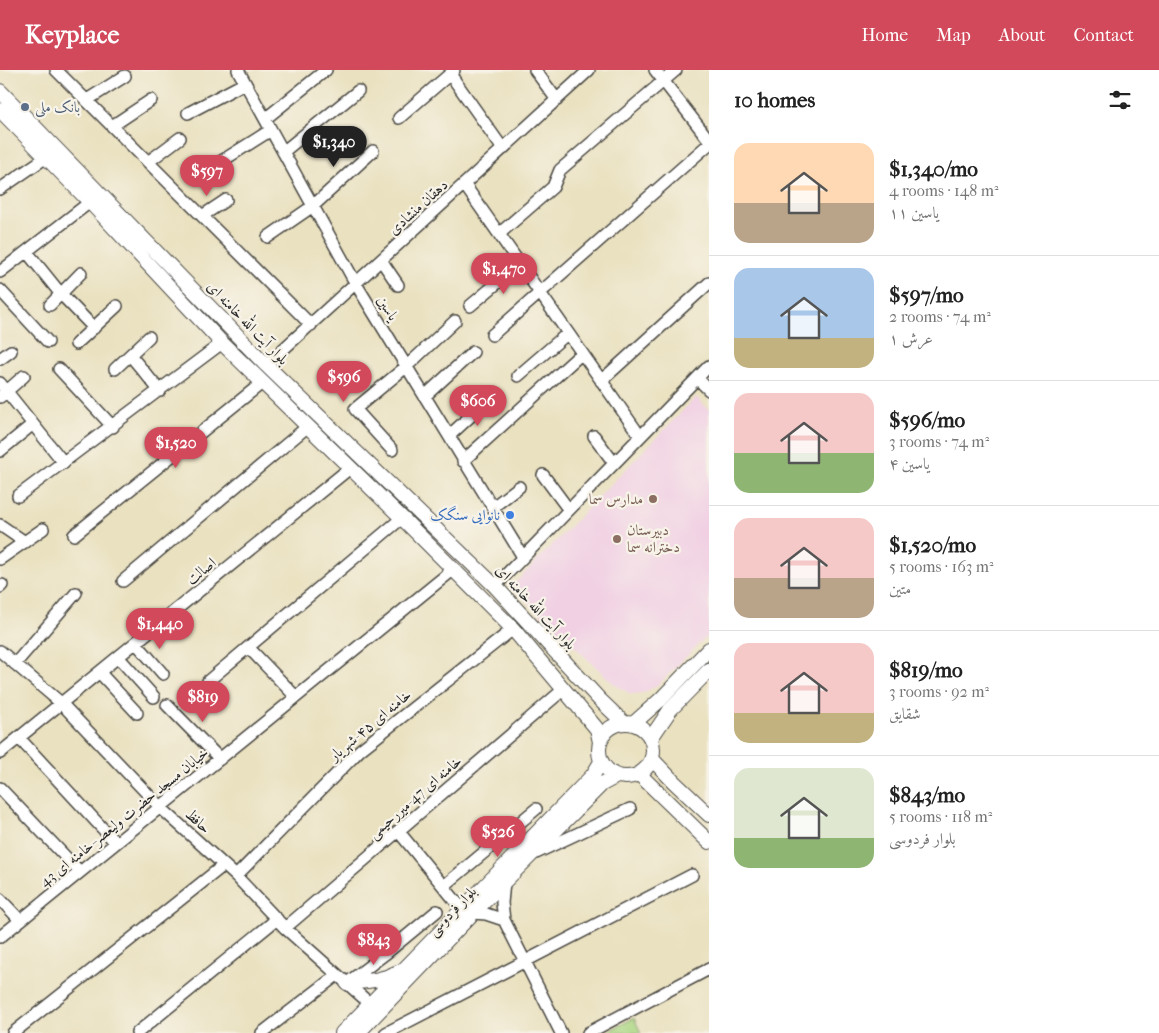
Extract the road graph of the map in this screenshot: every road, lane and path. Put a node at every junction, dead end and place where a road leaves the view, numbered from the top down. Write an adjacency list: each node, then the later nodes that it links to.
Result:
1 (56, 70): 13 (street)
2 (326, 70): 19 (street)
3 (535, 70): 15 (street)
4 (589, 70): 15 (street, دهقان منشادی)
5 (655, 70): 10 (street)
6 (676, 70): 10 (street)
7 (452, 72): 18 (street); 25 (street)
8 (243, 75): 16 (street); 19 (street, یاسین)
9 (125, 76): 13 (street)
10 (663, 80): 23 (street); 37 (street)
11 (0, 90): 67 (main road, بلوار آیت الله خامنه ای)
12 (358, 91): 27 (street)
13 (86, 100): 20 (street)
14 (151, 100): 20 (street)
15 (557, 100): 25 (street, دهقان منشادی)
16 (188, 113)
17 (2, 115): 28 (main road, بلوار آیت الله خامنه ای)
18 (399, 118)
19 (265, 119): 21 (street, یاسین)
20 (112, 126): 29 (street)
21 (271, 130): 27 (street, یاسین); 30 (street)
22 (180, 138): 29 (street)
23 (709, 140)
24 (709, 144): 49 (street)
25 (504, 148): 31 (street, دهقان منشادی)
26 (373, 151): 35 (street)
27 (283, 152): 35 (street, یاسین)
28 (45, 158): 32 (street); 34 (main road, بلوار آیت الله خامنه ای)
29 (148, 162): 36 (street)
30 (201, 174)
31 (464, 184): 37 (street); 40 (street, دهقان منشادی)
32 (0, 189)
33 (226, 200): 36 (street)
34 (90, 202): 39 (street); 60 (main road, بلوار آیت الله خامنه ای)
35 (313, 206): 38 (street); 45 (street, یاسین)
36 (202, 216): 54 (street)
37 (499, 234): 41 (street)
38 (268, 237)
39 (27, 252): 42 (street); 48 (street)
40 (382, 260): 45 (street, دهقان منشادی); 46 (street)
41 (520, 264): 49 (street); 52 (street)
42 (0, 272)
43 (81, 273): 48 (street)
44 (709, 283): 75 (street)
45 (356, 284): 54 (street, دهقان منشادی); 68 (street, یاسین)
46 (398, 285)
47 (0, 290): 59 (street)
48 (60, 293): 50 (street); 55 (street)
49 (540, 293): 56 (street); 57 (street)
50 (50, 305)
51 (117, 306): 55 (street)
52 (470, 306)
53 (455, 321): 68 (street)
54 (311, 325): 67 (street, دهقان منشادی)
55 (94, 328): 61 (street)
56 (568, 333): 64 (street); 73 (street)
57 (492, 335)
58 (150, 337): 65 (street)
59 (48, 342)
60 (222, 343): 76 (main road, بلوار آیت الله خامنه ای); 79 (street)
61 (76, 344)
62 (11, 351): 66 (street)
63 (473, 352): 80 (street)
64 (582, 353): 75 (street); 90 (street)
65 (130, 355): 71 (street); 79 (street)
66 (0, 359)
67 (266, 366): 108 (main road, بلوار آیت الله خامنه ای)
68 (407, 366): 80 (street, یاسین); 88 (street)
69 (709, 366): 74 (street)
70 (59, 369): 83 (street)
71 (116, 369)
72 (24, 376): 78 (street)
73 (518, 376)
74 (698, 378): 77 (street); 87 (street)
75 (601, 381): 87 (street)
76 (262, 383): 84 (main road, بلوار آیت الله خامنه ای); 102 (street)
77 (709, 390)
78 (2, 391): 82 (street)
79 (160, 391): 83 (street)
80 (425, 396): 85 (street, یاسین)
81 (489, 399): 85 (street)
82 (33, 424): 89 (street); 91 (street)
83 (113, 427): 91 (street)
84 (307, 427): 93 (main road, بلوار آیت الله خامنه ای); 107 (street)
85 (449, 436): 90 (street, یاسین)
86 (594, 436): 92 (street)
87 (640, 436): 92 (street)
88 (392, 450)
89 (0, 451)
90 (463, 461): 97 (street, یاسین)
91 (64, 463): 96 (street)
92 (614, 463): 98 (street)
93 (350, 468): 99 (main road, بلوار آیت الله خامنه ای); 111 (street, اصالت)
94 (543, 475): 98 (street)
95 (519, 487): 97 (street)
96 (18, 496)
97 (493, 506): 104 (street, یاسین)
98 (569, 510): 104 (street)
99 (402, 518): 106 (main road, بلوار آیت الله خامنه ای); 112 (street)
100 (0, 524): 103 (street)
101 (43, 529): 103 (street)
102 (74, 535)
103 (24, 542): 105 (street)
104 (523, 557): 108 (street)
105 (0, 559)
106 (454, 569): 110 (main road, بلوار آیت الله خامنه ای); 123 (street, خیابان مسجد حضرت ولیعصر-خامنه ای 43)
107 (123, 581)
108 (495, 586): 124 (main road, بلوار آیت الله خامنه ای)
109 (76, 593): 116 (street)
110 (513, 629): 121 (main road, بلوار آیت الله خامنه ای); 153 (street, خامنه ای ۴۵-شهریار)
111 (136, 643): 115 (street, اصالت); 119 (street)
112 (249, 648): 120 (street); 123 (street)
113 (709, 649): 129 (main road)
114 (1, 654): 116 (street, حافظ)
115 (119, 658): 118 (street, اصالت); 122 (street)
116 (15, 664): 125 (street, حافظ)
117 (709, 670): 131 (main road)
118 (100, 672): 125 (street, اصالت); 128 (street)
119 (163, 674)
120 (208, 681)
121 (564, 689): 127 (main road, بلوار آیت الله خامنه ای); 146 (street, خامنه ای 47-میررحیمی)
122 (154, 697)
123 (296, 697): 134 (street, خیابان مسجد حضرت ولیعصر-خامنه ای 43)
124 (600, 700): 127 (main road); 129 (main road, بلوار آیت الله خامنه ای)
125 (61, 702): 130 (street, اصالت); 142 (street, حافظ)
126 (167, 705): 134 (street)
127 (582, 711): 132 (main road, بلوار آیت الله خامنه ای)
128 (137, 713)
129 (628, 723): 131 (main road); 132 (main road)
130 (19, 738): 133 (street, اصالت); 148 (street)
131 (651, 738): 135 (main road)
132 (600, 742): 136 (main road)
133 (0, 753)
134 (220, 759): 142 (street, خیابان مسجد حضرت ولیعصر-خامنه ای 43)
135 (652, 759): 137 (main road); 138 (main road)
136 (602, 762): 139 (main road); 158 (main road, بلوار فردوسی)
137 (664, 772): 140 (main road); 145 (main road)
138 (639, 774): 139 (main road); 140 (main road)
139 (617, 776): 149 (main road, بلوار فردوسی)
140 (651, 786): 147 (main road)
141 (0, 788): 151 (street)
142 (160, 807): 148 (street, خیابان مسجد حضرت ولیعصر-خامنه ای 43); 150 (street, حافظ)
143 (536, 809): 155 (street)
144 (630, 809): 149 (street)
145 (709, 815)
146 (399, 832): 155 (street); 161 (street, خامنه ای 47-میررحیمی)
147 (709, 842)
148 (116, 843): 151 (street, خیابان مسجد حضرت ولیعصر-خامنه ای 43)
149 (530, 856): 154 (main road, بلوار فردوسی)
150 (224, 865): 153 (street, حافظ); 168 (street)
151 (80, 872): 159 (street, خیابان مسجد حضرت ولیعصر-خامنه ای 43)
152 (692, 875): 163 (street)
153 (236, 876): 161 (street, حافظ)
154 (504, 882): 158 (main road, بلوار فردوسی); 160 (street)
155 (444, 886): 158 (street)
156 (0, 899): 159 (street)
157 (436, 911): 166 (street)
158 (468, 911): 160 (street); 164 (main road, بلوار فردوسی); 167 (main road, بلوار فردوسی)
159 (20, 920): 162 (street, خیابان مسجد حضرت ولیعصر-خامنه ای 43)
160 (504, 920): 163 (street)
161 (281, 924): 166 (street, حافظ); 169 (street, خامنه ای 47-میررحیمی)
162 (0, 937)
163 (525, 962): 173 (street); 174 (street)
164 (407, 966): 166 (main road); 167 (main road, بلوار فردوسی)
165 (709, 969): 175 (street)
166 (342, 979): 167 (street, حافظ); 170 (street)
167 (374, 1008): 171 (main road, بلوار فردوسی); 172 (main road, بلوار فردوسی)
168 (14, 1033)
169 (137, 1033)
170 (262, 1033)
171 (342, 1033)
172 (358, 1033)
173 (386, 1033)
174 (560, 1033)
175 (588, 1033)

